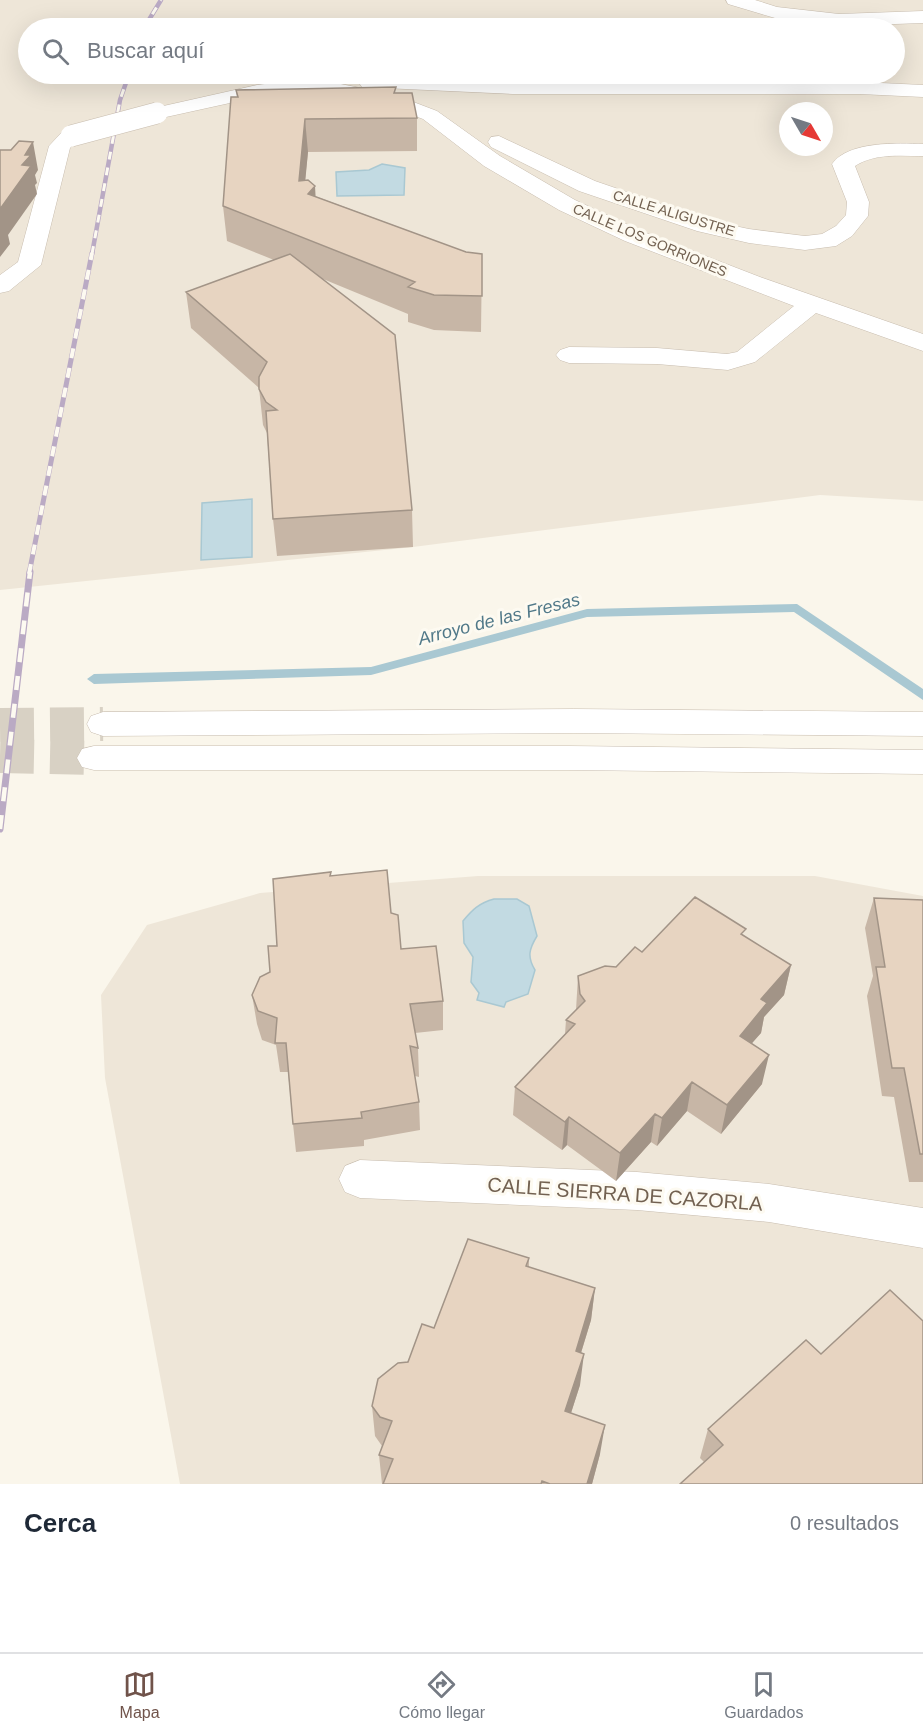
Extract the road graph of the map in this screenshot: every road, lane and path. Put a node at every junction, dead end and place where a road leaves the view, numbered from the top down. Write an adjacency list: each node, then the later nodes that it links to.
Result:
1 (735, 0): 3 (street)
2 (923, 17): 4 (street)
3 (817, 18)
4 (902, 18)
5 (311, 84): 8 (street, CALLE LOS GORRIONES); 10 (street, CALLE LOS GORRIONES, bridge)
6 (407, 84): 7 (street)
7 (923, 91)
8 (430, 115): 9 (street, CALLE ALIGUSTRE); 11 (street, CALLE LOS GORRIONES)
9 (923, 150)
10 (0, 286)
11 (813, 303): 12 (street, CALLE LOS GORRIONES); 13 (street)
12 (923, 343)
13 (569, 355)
14 (103, 724): 15 (street)
15 (923, 724)
16 (94, 758): 17 (street)
17 (923, 762)
18 (360, 1179): 19 (street, CALLE SIERRA DE CAZORLA)
19 (923, 1228)

